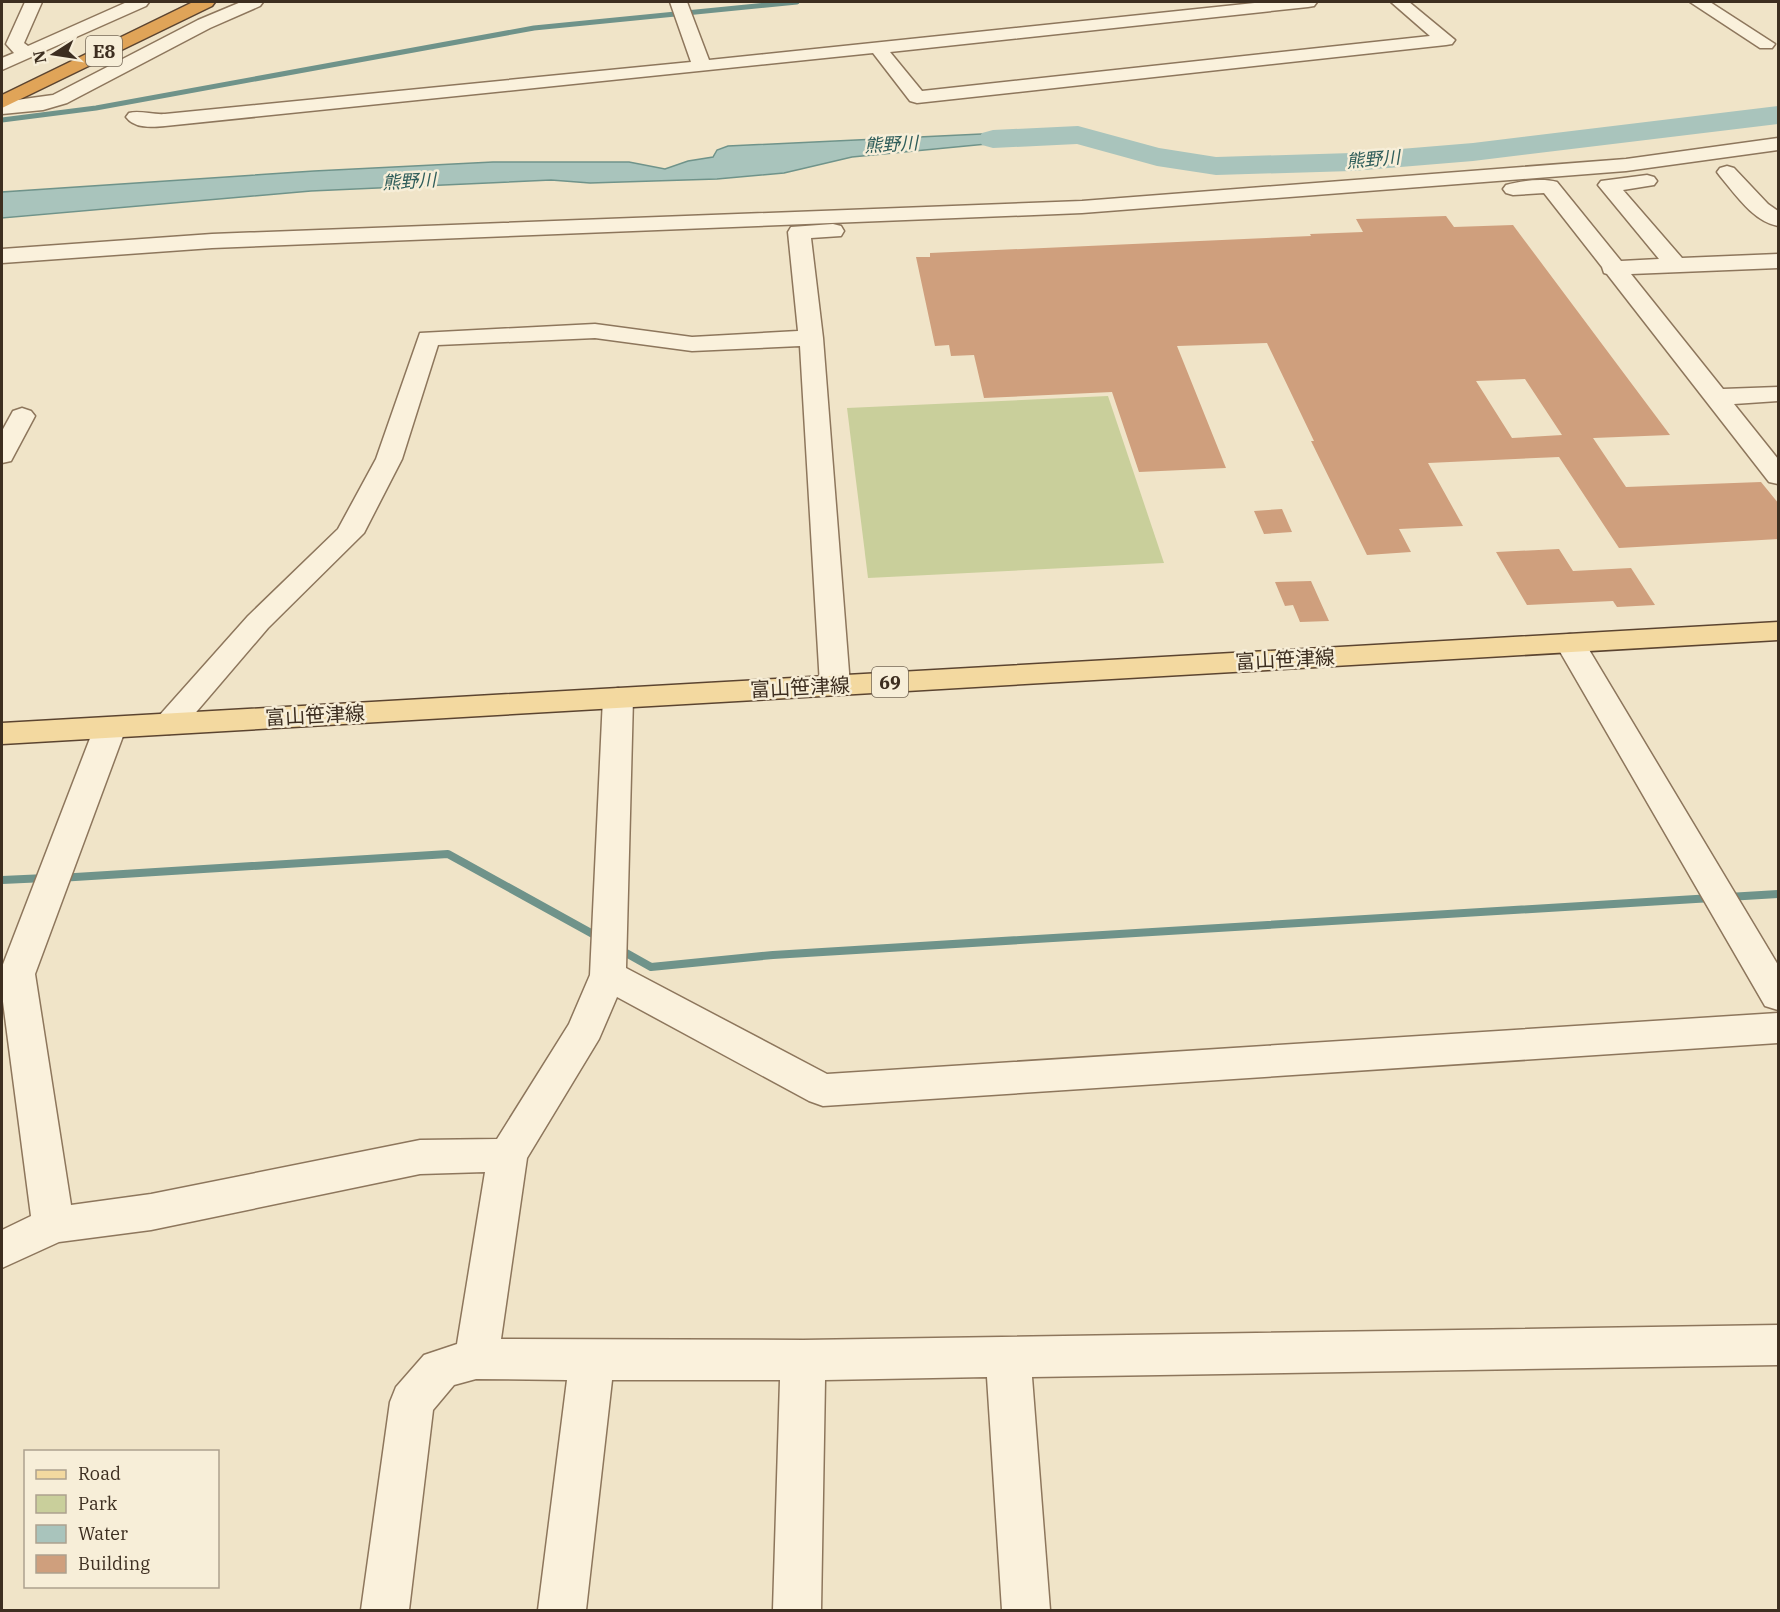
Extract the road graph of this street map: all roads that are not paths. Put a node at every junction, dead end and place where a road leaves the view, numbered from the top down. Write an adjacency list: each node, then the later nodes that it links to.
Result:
1 (33, 2): 12 (street)
2 (140, 2): 12 (street)
3 (178, 2): 15 (highway, E8)
4 (206, 2): 15 (highway, E8)
5 (254, 2): 15 (street)
6 (678, 2): 14 (street)
7 (1308, 2): 11 (street)
8 (1399, 2): 11 (street)
9 (1699, 2): 10 (street)
10 (1766, 44)
11 (878, 48): 14 (street)
12 (25, 54): 13 (street)
13 (2, 65)
14 (702, 66): 16 (street)
15 (2, 99)
16 (136, 117)
17 (1779, 144): 19 (street)
18 (1779, 220): 21 (street)
19 (2, 256)
20 (1779, 261): 21 (street)
21 (1676, 265): 22 (street)
22 (1612, 268): 23 (street); 25 (street)
23 (811, 338): 31 (street); 33 (street)
24 (1779, 394): 25 (street)
25 (1714, 396): 28 (street)
26 (22, 416): 27 (street)
27 (2, 455)
28 (1779, 476)
29 (1779, 631): 30 (main road, 富山笹津線 / 69)
30 (1570, 643): 31 (main road, 富山笹津線 / 69); 37 (street)
31 (835, 685): 32 (main road, 富山笹津線 / 69)
32 (618, 698): 33 (main road, 富山笹津線 / 69); 36 (street)
33 (169, 724): 34 (main road, 富山笹津線 / 69)
34 (110, 728): 35 (main road, 富山笹津線 / 69); 40 (street)
35 (2, 734)
36 (608, 975): 38 (street); 39 (street)
37 (1779, 996)
38 (1779, 1028)
39 (508, 1155): 40 (street); 44 (street)
40 (53, 1225): 41 (street)
41 (2, 1250)
42 (1779, 1345): 43 (street)
43 (1008, 1356): 46 (street); 50 (street)
44 (476, 1359): 45 (street); 47 (street)
45 (592, 1359): 46 (street); 48 (street)
46 (803, 1360): 49 (street)
47 (385, 1611)
48 (562, 1611)
49 (797, 1611)
50 (1026, 1611)

